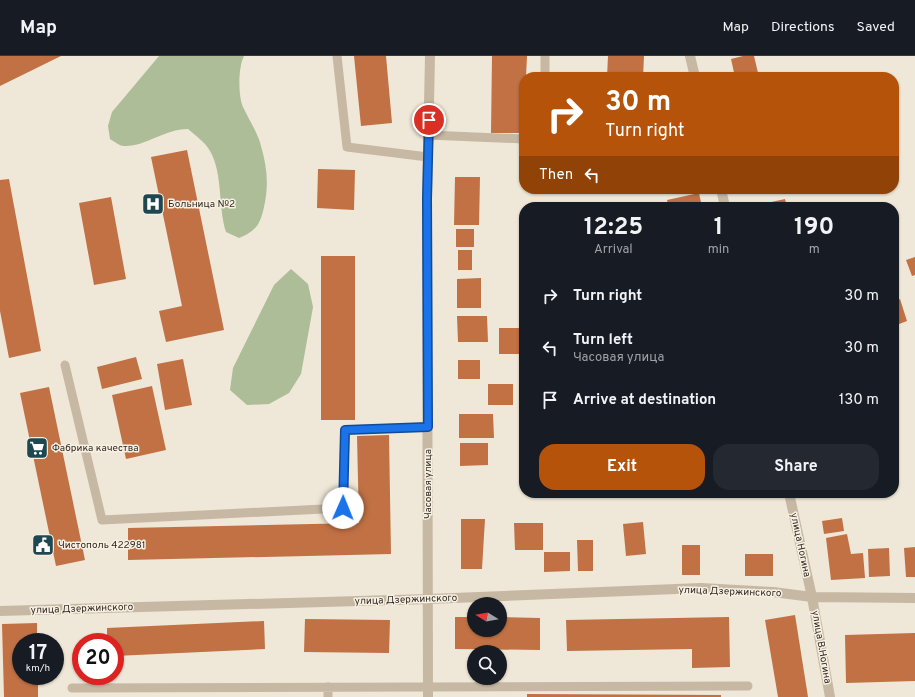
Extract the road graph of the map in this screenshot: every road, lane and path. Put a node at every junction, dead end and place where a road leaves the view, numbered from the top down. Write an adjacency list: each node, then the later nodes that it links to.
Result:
1 (337, 56): 9 (lane)
2 (430, 56): 7 (street, Часовая улица)
3 (545, 56): 5 (lane)
4 (690, 56): 6 (street)
5 (545, 72)
6 (694, 72)
7 (428, 135): 8 (lane); 9 (street, Часовая улица)
8 (519, 139)
9 (428, 157): 11 (street, Часовая улица)
10 (65, 365): 11 (lane)
11 (428, 427): 15 (street, Часовая улица)
12 (790, 498): 13 (street, улица Ногина)
13 (812, 597): 14 (street, улица Дзержинского); 15 (street, улица Дзержинского); 23 (street, улица В.Ногина)
14 (915, 598)
15 (429, 599): 16 (street, улица Дзержинского); 17 (street, Часовая улица)
16 (0, 611)
17 (428, 686): 18 (lane); 19 (lane); 22 (street, Часовая улица)
18 (748, 686)
19 (328, 687): 20 (lane); 21 (lane)
20 (72, 688)
21 (328, 697)
22 (428, 697)
23 (830, 697)

